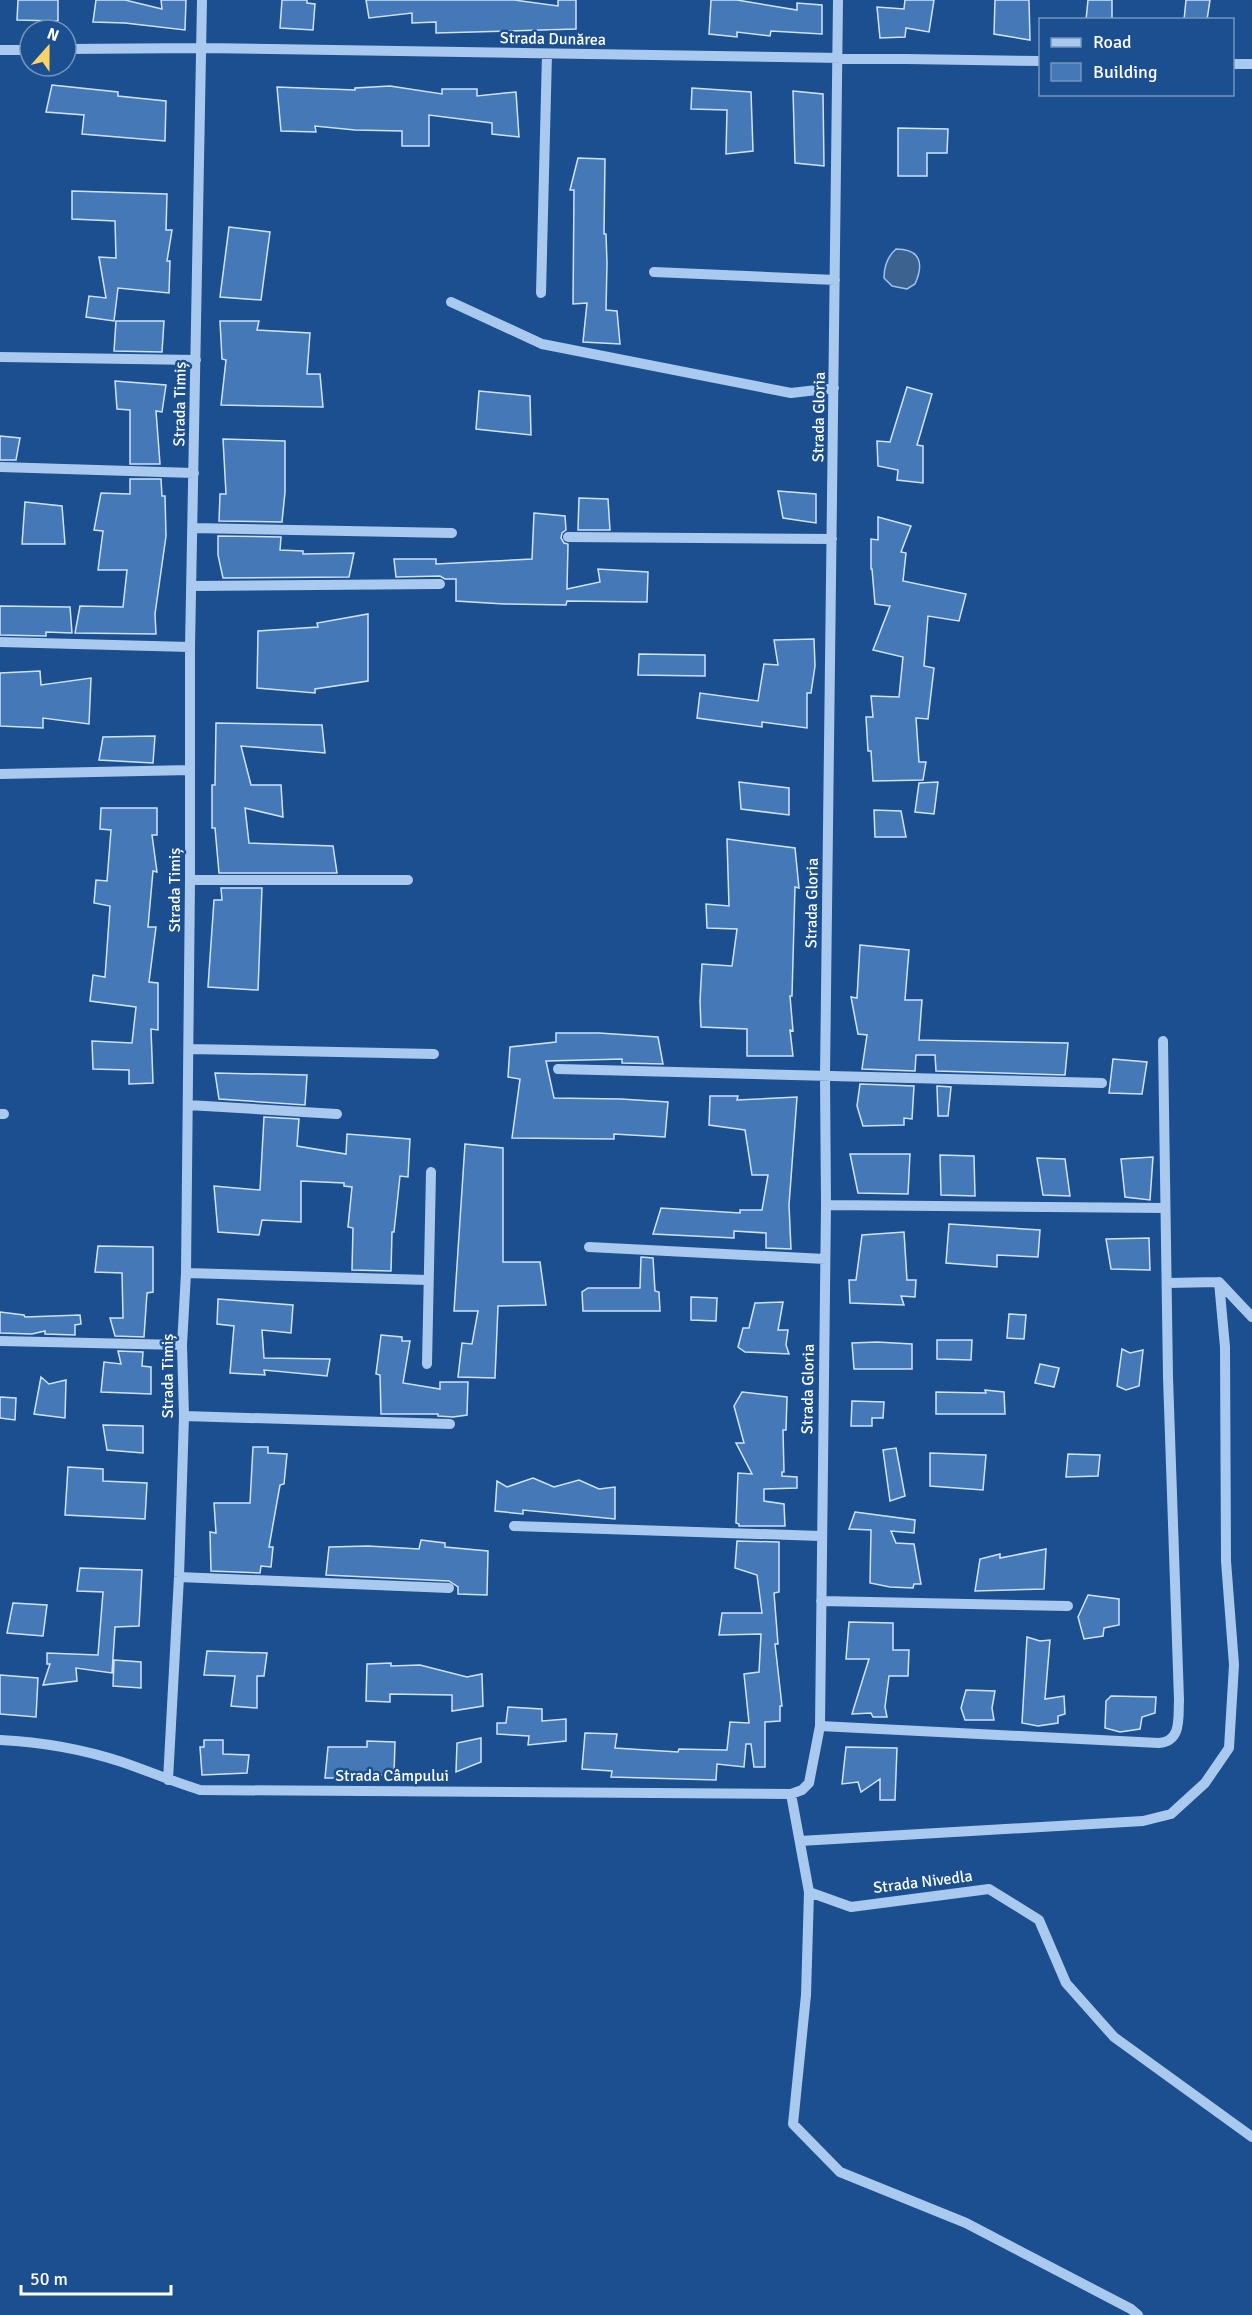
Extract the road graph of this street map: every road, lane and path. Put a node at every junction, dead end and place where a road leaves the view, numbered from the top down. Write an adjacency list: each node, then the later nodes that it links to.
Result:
1 (201, 0): 3 (street, Strada Timiș)
2 (838, 0): 8 (street, Strada Gloria)
3 (201, 48): 4 (street, Strada Dunărea); 7 (street, Strada Dunărea); 17 (street, Strada Timiș)
4 (78, 49)
5 (0, 50): 6 (street)
6 (18, 50)
7 (547, 54): 8 (street, Strada Dunărea); 14 (street)
8 (838, 58): 9 (street, Strada Dunărea); 13 (street, Strada Gloria)
9 (1039, 61)
10 (1234, 64): 11 (street)
11 (1252, 64)
12 (654, 272): 13 (street)
13 (835, 280): 18 (street, Strada Gloria)
14 (541, 293)
15 (451, 302): 18 (street)
16 (0, 357): 17 (street)
17 (196, 360): 20 (street, Strada Timiș)
18 (834, 388): 24 (street, Strada Gloria)
19 (0, 467): 20 (street)
20 (194, 473): 21 (street, Strada Timiș)
21 (193, 528): 22 (street); 26 (street, Strada Timiș)
22 (452, 533)
23 (568, 537): 24 (street)
24 (832, 539): 37 (street, Strada Gloria)
25 (440, 584): 26 (street)
26 (192, 586): 28 (street, Strada Timiș)
27 (0, 642): 28 (street)
28 (190, 647): 29 (street, Strada Timiș)
29 (190, 770): 30 (street); 31 (street, Strada Timiș)
30 (0, 774)
31 (190, 880): 32 (street); 34 (street, Strada Timiș)
32 (408, 880)
33 (1163, 1041): 43 (street)
34 (189, 1049): 35 (street); 39 (street, Strada Timiș)
35 (434, 1054)
36 (558, 1069): 37 (street)
37 (825, 1076): 38 (street); 42 (street, Strada Gloria)
38 (1102, 1083)
39 (188, 1105): 40 (street); 46 (street, Strada Timiș)
40 (337, 1114)
41 (431, 1172): 47 (street)
42 (826, 1205): 43 (street); 45 (street, Strada Gloria)
43 (1165, 1208): 49 (street)
44 (589, 1247): 45 (street)
45 (825, 1260): 57 (street, Strada Gloria)
46 (186, 1273): 47 (street); 52 (street, Strada Timiș)
47 (428, 1280): 53 (street)
48 (1219, 1282): 49 (street); 50 (street); 66 (street)
49 (1167, 1283): 62 (street)
50 (1252, 1317)
51 (0, 1341): 52 (street)
52 (182, 1345): 54 (street, Strada Timiș)
53 (427, 1364)
54 (184, 1416): 55 (street); 58 (street, Strada Timiș)
55 (450, 1424)
56 (514, 1526): 57 (street)
57 (821, 1536): 60 (street, Strada Gloria)
58 (179, 1577): 59 (street); 64 (street, Strada Timiș)
59 (449, 1588)
60 (821, 1601): 61 (street); 62 (street, Strada Gloria)
61 (1068, 1606)
62 (820, 1726): 65 (street, Strada Gloria)
63 (0, 1740): 64 (street, Strada Câmpului)
64 (168, 1780): 65 (street, Strada Câmpului)
65 (791, 1794): 66 (street)
66 (800, 1841): 67 (street)
67 (809, 1892): 68 (street, Strada Nivedla); 69 (street)
68 (1252, 2137)
69 (1138, 2315)

